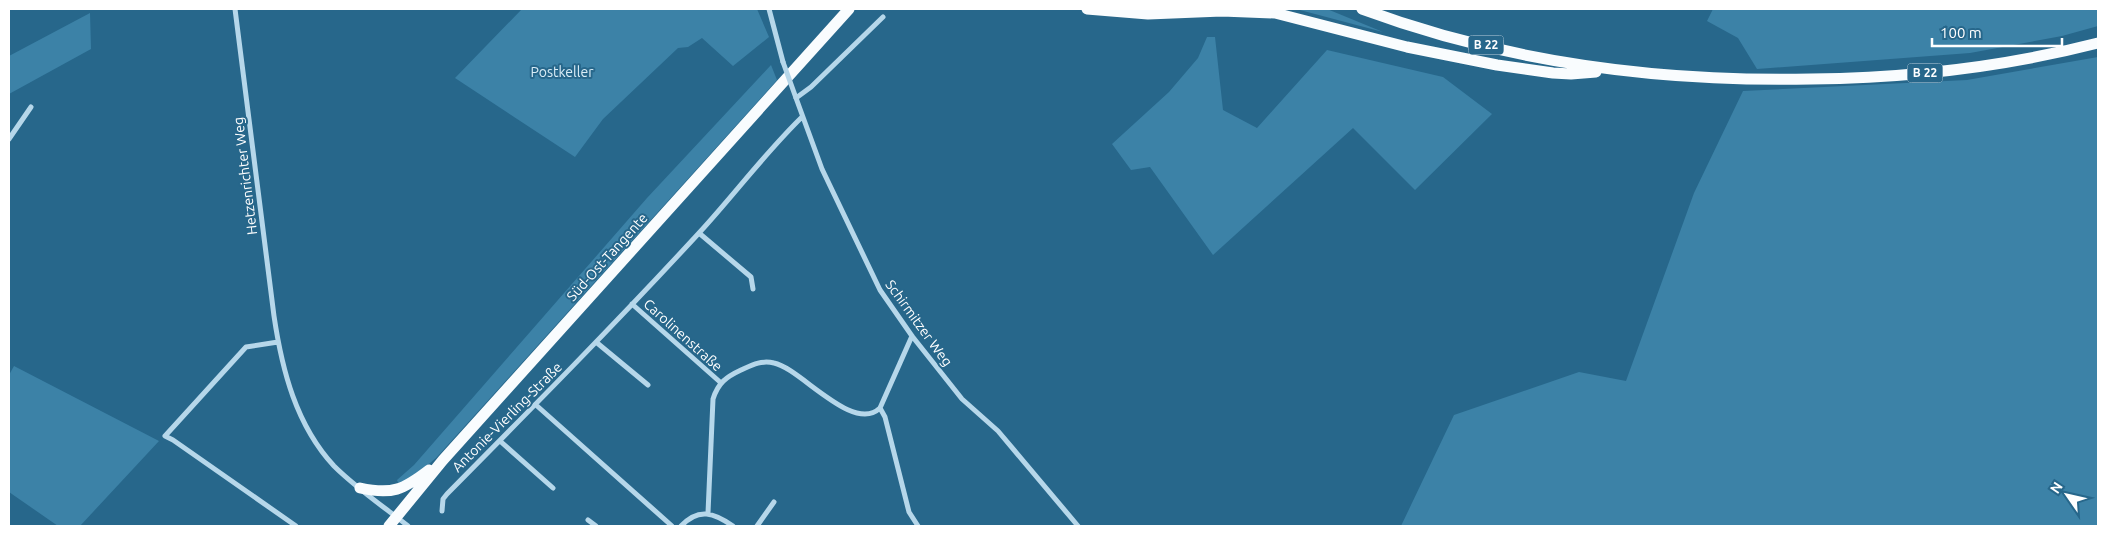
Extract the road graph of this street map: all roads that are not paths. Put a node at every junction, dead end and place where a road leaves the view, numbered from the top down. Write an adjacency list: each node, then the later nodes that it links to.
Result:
1 (236, 9): 17 (street, Hetzenrichter Weg)
2 (768, 9): 9 (street, Schirmitzer Weg, bridge)
3 (849, 9): 24 (main road, Süd-Ost-Tangente)
4 (1087, 9): 8 (main road)
5 (1362, 9): 8 (main road, B 22)
6 (883, 17): 9 (street)
7 (2098, 43): 8 (main road, B 22)
8 (1612, 70)
9 (796, 98): 11 (street, Schirmitzer Weg)
10 (31, 107): 12 (street)
11 (802, 118): 13 (street, Antonie-Vierling-Straße); 16 (street, Schirmitzer Weg)
12 (9, 139)
13 (699, 233): 14 (street); 15 (street, Antonie-Vierling-Straße)
14 (753, 289)
15 (632, 304): 18 (street, Antonie-Vierling-Straße); 19 (street, Carolinenstraße)
16 (912, 336): 22 (street); 40 (street, Schirmitzer Weg)
17 (278, 342): 25 (street, Hetzenrichter Weg); 32 (street)
18 (596, 342): 20 (street); 21 (street, Antonie-Vierling-Straße)
19 (720, 382): 22 (street); 29 (street)
20 (648, 385)
21 (536, 405): 23 (street, Antonie-Vierling-Straße); 35 (street)
22 (880, 408): 39 (street)
23 (500, 441): 26 (street); 28 (street, Antonie-Vierling-Straße)
24 (442, 460): 25 (main road); 31 (main road, Süd-Ost-Tangente)
25 (360, 488): 31 (street, Hetzenrichter Weg)
26 (553, 488)
27 (774, 502): 38 (street)
28 (442, 511)
29 (708, 513): 36 (street); 37 (street)
30 (588, 520): 34 (street)
31 (392, 522): 33 (street, Hetzenrichter Weg)
32 (296, 526)
33 (408, 526)
34 (596, 526)
35 (672, 526)
36 (681, 526)
37 (733, 526)
38 (757, 526)
39 (918, 526)
40 (1078, 526)

